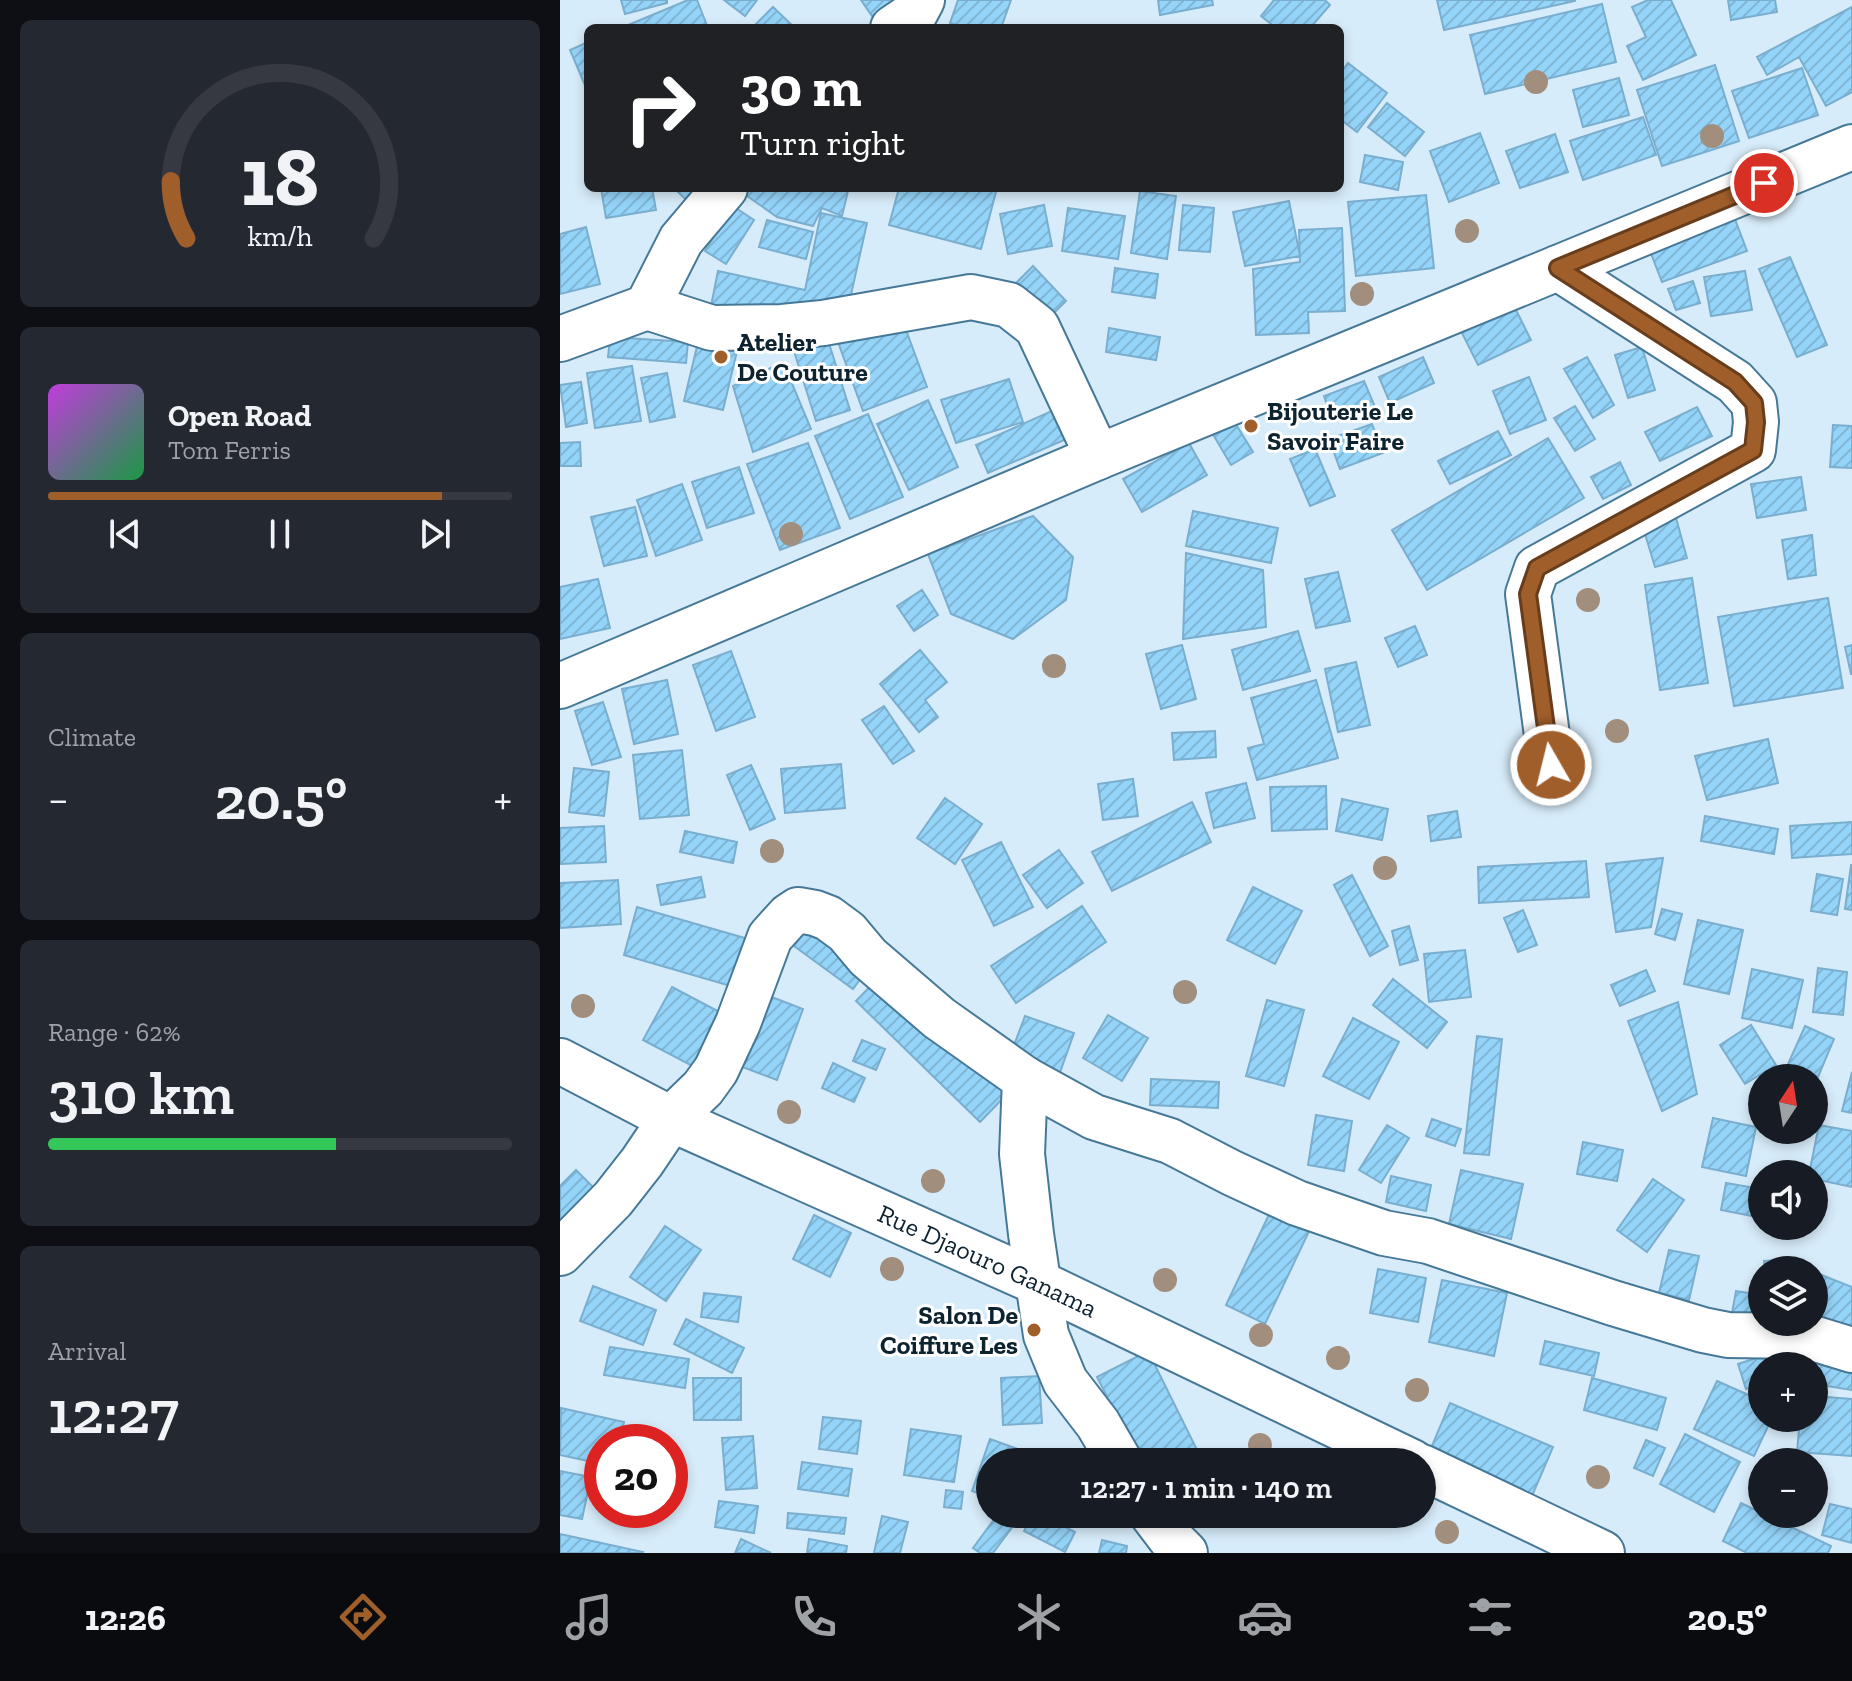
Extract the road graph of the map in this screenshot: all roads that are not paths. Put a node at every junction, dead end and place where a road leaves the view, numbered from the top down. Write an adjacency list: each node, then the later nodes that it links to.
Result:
1 (922, 0): 2 (street)
2 (899, 24)
3 (1852, 147): 5 (street)
4 (722, 192): 6 (street)
5 (1558, 268): 8 (street); 10 (street)
6 (647, 307): 7 (street); 8 (street)
7 (560, 339)
8 (1098, 457): 9 (street)
9 (560, 686)
10 (1551, 765)
11 (560, 1061): 13 (street, Rue Djaouro Ganama)
12 (1025, 1079): 13 (street); 15 (street); 16 (street)
13 (671, 1119): 14 (street); 15 (street, Rue Djaouro Ganama)
14 (560, 1253)
15 (1039, 1283): 17 (street); 18 (street, Rue Djaouro Ganama)
16 (1852, 1350)
17 (1112, 1448)
18 (1383, 1448)
19 (1436, 1474): 22 (street)
20 (1163, 1528): 21 (street)
21 (1185, 1553)
22 (1602, 1553)

